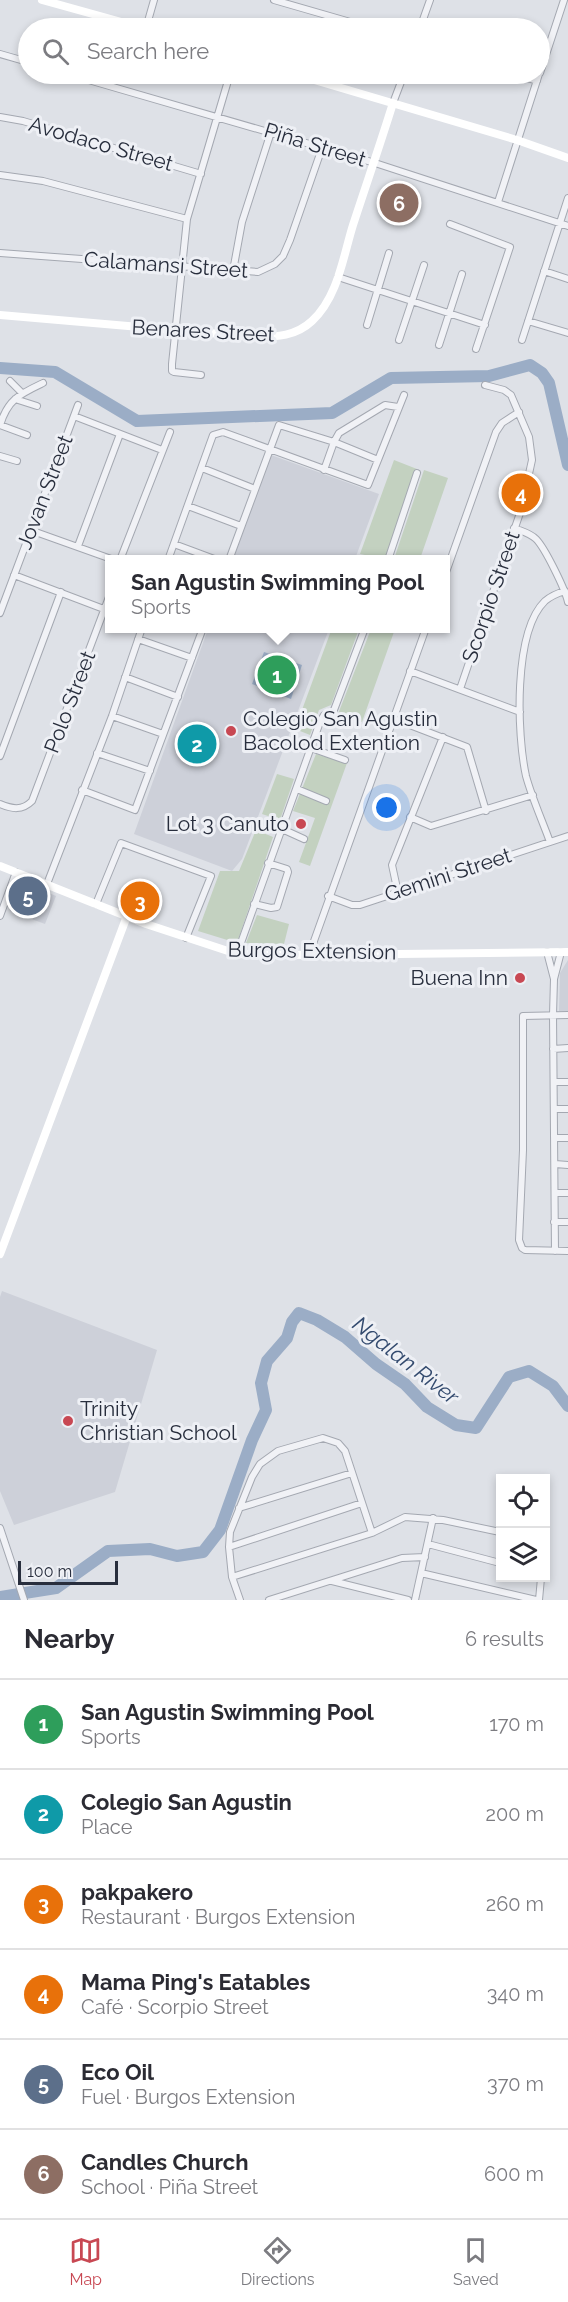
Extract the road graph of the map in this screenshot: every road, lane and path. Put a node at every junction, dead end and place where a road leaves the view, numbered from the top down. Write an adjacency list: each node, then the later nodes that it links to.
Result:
1 (42, 0): 6 (street)
2 (154, 0): 7 (street)
3 (274, 0): 8 (street)
4 (430, 0): 9 (street)
5 (564, 0): 10 (street)
6 (108, 18)
7 (148, 18)
8 (336, 18)
9 (424, 18)
10 (550, 41)
11 (0, 54): 12 (street)
12 (18, 59)
13 (104, 84): 19 (street, Piña Street)
14 (227, 84): 19 (street)
15 (327, 84): 18 (street)
16 (400, 84): 18 (street)
17 (536, 84): 22 (street)
18 (393, 104): 22 (street); 25 (street, Benares Street)
19 (218, 116): 21 (street, Piña Street); 26 (street)
20 (0, 117): 26 (street, Avodaco Street)
21 (271, 132): 23 (street, Piña Street); 38 (street)
22 (518, 141): 24 (street); 29 (street)
23 (322, 148): 25 (street, Piña Street); 38 (street, Calamansi Street)
24 (568, 158)
25 (375, 163): 29 (street, Piña Street); 41 (street, Benares Street)
26 (201, 174): 30 (street)
27 (0, 175): 30 (street)
28 (568, 198): 31 (street)
29 (498, 202): 31 (street, Piña Street)
30 (188, 219): 37 (street)
31 (560, 223): 33 (street, Piña Street); 39 (street)
32 (450, 224): 49 (street)
33 (568, 226)
34 (0, 253): 37 (street, Calamansi Street)
35 (389, 253): 43 (street)
36 (424, 265): 44 (street)
37 (182, 267): 38 (street, Calamansi Street); 50 (street)
38 (233, 271)
39 (544, 271): 42 (street); 47 (street)
40 (462, 274): 46 (street)
41 (338, 277): 43 (street); 50 (street, Benares Street)
42 (568, 279)
43 (378, 290): 44 (street); 48 (street)
44 (412, 302): 46 (street); 52 (street)
45 (0, 315): 50 (street, Benares Street)
46 (449, 315): 49 (street); 54 (street)
47 (528, 321): 51 (street); 53 (street)
48 (367, 325)
49 (485, 325): 55 (street)
50 (175, 331): 56 (street)
51 (568, 333)
52 (399, 340)
53 (522, 340)
54 (440, 345)
55 (476, 349)
56 (201, 375)
57 (10, 381): 60 (street)
58 (44, 382): 60 (street)
59 (485, 385): 66 (street, Scorpio Street)
60 (22, 393): 62 (street)
61 (404, 395): 65 (street)
62 (15, 399): 64 (street); 67 (street)
63 (78, 405): 68 (street, Jovan Street)
64 (37, 406)
65 (398, 407): 73 (street); 77 (street)
66 (519, 412): 85 (street, Scorpio Street); 95 (street)
67 (1, 416): 69 (street)
68 (74, 416): 71 (street); 86 (street, Jovan Street)
69 (0, 425): 72 (street)
70 (170, 432): 75 (street)
71 (120, 434): 75 (street); 88 (street)
72 (27, 435)
73 (334, 442): 74 (street); 77 (street); 80 (street)
74 (269, 449): 79 (street); 80 (street); 82 (street)
75 (162, 450): 89 (street)
76 (0, 456): 78 (street)
77 (378, 460): 80 (street)
78 (17, 462)
79 (202, 468): 82 (street); 83 (street)
80 (324, 470)
81 (417, 473): 93 (street)
82 (255, 489): 84 (street)
83 (188, 506): 84 (street); 87 (street)
84 (241, 526): 92 (street)
85 (514, 528): 97 (street); 111 (street, Scorpio Street)
86 (30, 530): 88 (street); 96 (street, Jovan Street)
87 (174, 544): 90 (street); 91 (street)
88 (78, 546): 94 (street)
89 (122, 555)
90 (170, 555)
91 (204, 555)
92 (231, 555)
93 (390, 555)
94 (105, 556)
95 (450, 561)
96 (14, 576): 98 (street); 101 (street, Jovan Street)
97 (566, 591): 99 (street); 113 (street)
98 (61, 592): 100 (street); 120 (street)
99 (568, 602)
100 (105, 609)
101 (0, 613)
102 (105, 615): 127 (street, Polo Street)
103 (140, 633): 107 (street)
104 (201, 633): 108 (street)
105 (363, 633): 118 (street)
106 (424, 633): 109 (street)
107 (138, 639): 108 (street); 110 (street)
108 (192, 658): 112 (street)
109 (410, 671): 111 (street); 115 (street)
110 (126, 677): 112 (street); 114 (street)
111 (460, 689): 113 (street)
112 (178, 697): 116 (street)
113 (520, 712): 125 (street)
114 (112, 716): 116 (street); 119 (street)
115 (394, 719): 117 (street); 139 (street)
116 (163, 734): 122 (street)
117 (443, 737): 128 (street); 129 (street)
118 (311, 748): 121 (street); 123 (street)
119 (97, 753): 122 (street); 124 (street)
120 (0, 756)
121 (345, 760)
122 (150, 771): 124 (street)
123 (297, 789): 126 (street); 130 (street)
124 (82, 790): 137 (street)
125 (533, 795): 128 (street); 133 (street)
126 (326, 801)
127 (0, 804)
128 (486, 811): 129 (street)
129 (410, 817): 138 (street)
130 (282, 829): 132 (street); 134 (street)
131 (568, 836): 133 (street, Gemini Street)
132 (304, 839)
133 (550, 842): 138 (street, Gemini Street)
134 (268, 863): 141 (street); 141 (street)
135 (0, 866): 136 (street, Burgos Extension)
136 (16, 872): 137 (street, Burgos Extension); 142 (street)
137 (47, 884): 140 (street, Burgos Extension)
138 (398, 893): 139 (street, Gemini Street)
139 (328, 897): 148 (street)
140 (96, 904): 143 (street, Burgos Extension); 144 (street)
141 (254, 904): 147 (street)
142 (0, 916)
143 (127, 916): 144 (street, Burgos Extension); 168 (street)
144 (186, 938): 147 (street, Burgos Extension)
145 (547, 952): 146 (street, Burgos Extension); 148 (street, Burgos Extension); 149 (street)
146 (565, 952): 149 (street)
147 (237, 954): 148 (street, Burgos Extension)
148 (309, 955)
149 (554, 979): 150 (street)
150 (553, 1015): 151 (street); 152 (street); 166 (street)
151 (568, 1015)
152 (553, 1048): 153 (street); 154 (street)
153 (568, 1048)
154 (554, 1082): 155 (street); 156 (street)
155 (568, 1082)
156 (554, 1109): 157 (street); 158 (street)
157 (568, 1109)
158 (554, 1138): 159 (street); 160 (street)
159 (568, 1138)
160 (555, 1164): 161 (street); 162 (street)
161 (568, 1165)
162 (555, 1193): 163 (street); 164 (street)
163 (568, 1193)
164 (554, 1222): 165 (street); 166 (street)
165 (568, 1222)
166 (555, 1251): 167 (street)
167 (568, 1251)
168 (0, 1254)
169 (352, 1473): 170 (street); 171 (street); 171 (street)
170 (362, 1503): 175 (street); 178 (street)
171 (239, 1508): 178 (street)
172 (433, 1518): 174 (street); 175 (street); 177 (street)
173 (0, 1528): 176 (street)
174 (496, 1531)
175 (372, 1533): 182 (street)
176 (2, 1541): 185 (street)
177 (428, 1544): 179 (street); 180 (street)
178 (229, 1547): 182 (street)
179 (425, 1557): 181 (street); 183 (street)
180 (496, 1562)
181 (421, 1573): 189 (street); 190 (street)
182 (232, 1577): 186 (street)
183 (331, 1581): 187 (street); 188 (street)
184 (540, 1582): 190 (street)
185 (24, 1600)
186 (240, 1600)
187 (270, 1600)
188 (408, 1600)
189 (415, 1600)
190 (537, 1600)

